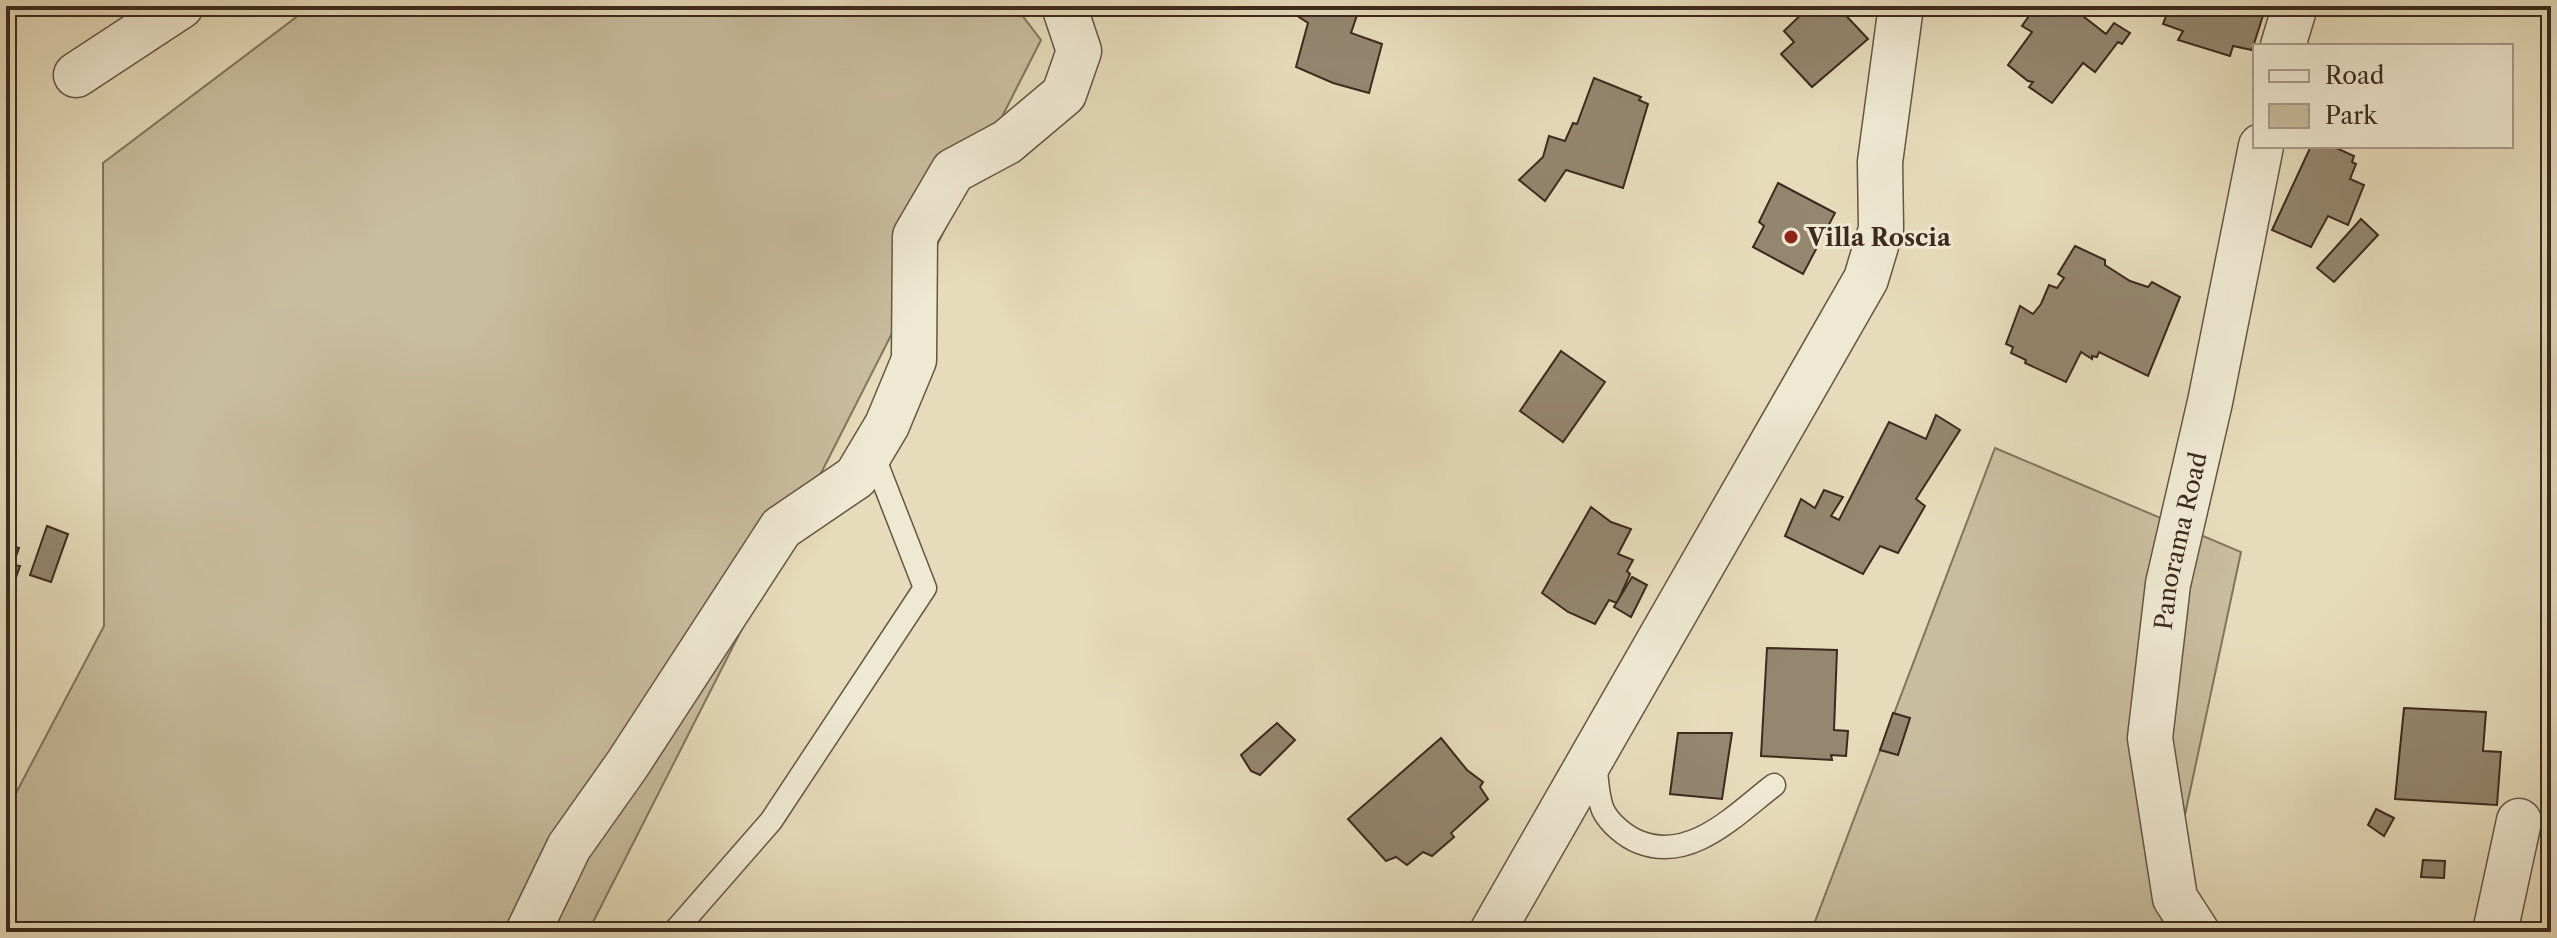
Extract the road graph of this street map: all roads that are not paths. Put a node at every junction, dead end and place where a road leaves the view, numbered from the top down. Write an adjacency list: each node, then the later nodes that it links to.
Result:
1 (181, 6): 6 (street)
2 (1064, 6): 8 (street)
3 (1901, 6): 9 (street)
4 (2295, 6): 5 (street)
5 (2284, 44)
6 (76, 75)
7 (2261, 148): 15 (street, Panorama Road)
8 (871, 450): 12 (street); 13 (lane)
9 (1594, 756): 10 (lane); 14 (street)
10 (1774, 785)
11 (2519, 821): 16 (street)
12 (528, 932)
13 (674, 932)
14 (1492, 932)
15 (2197, 932)
16 (2495, 932)

